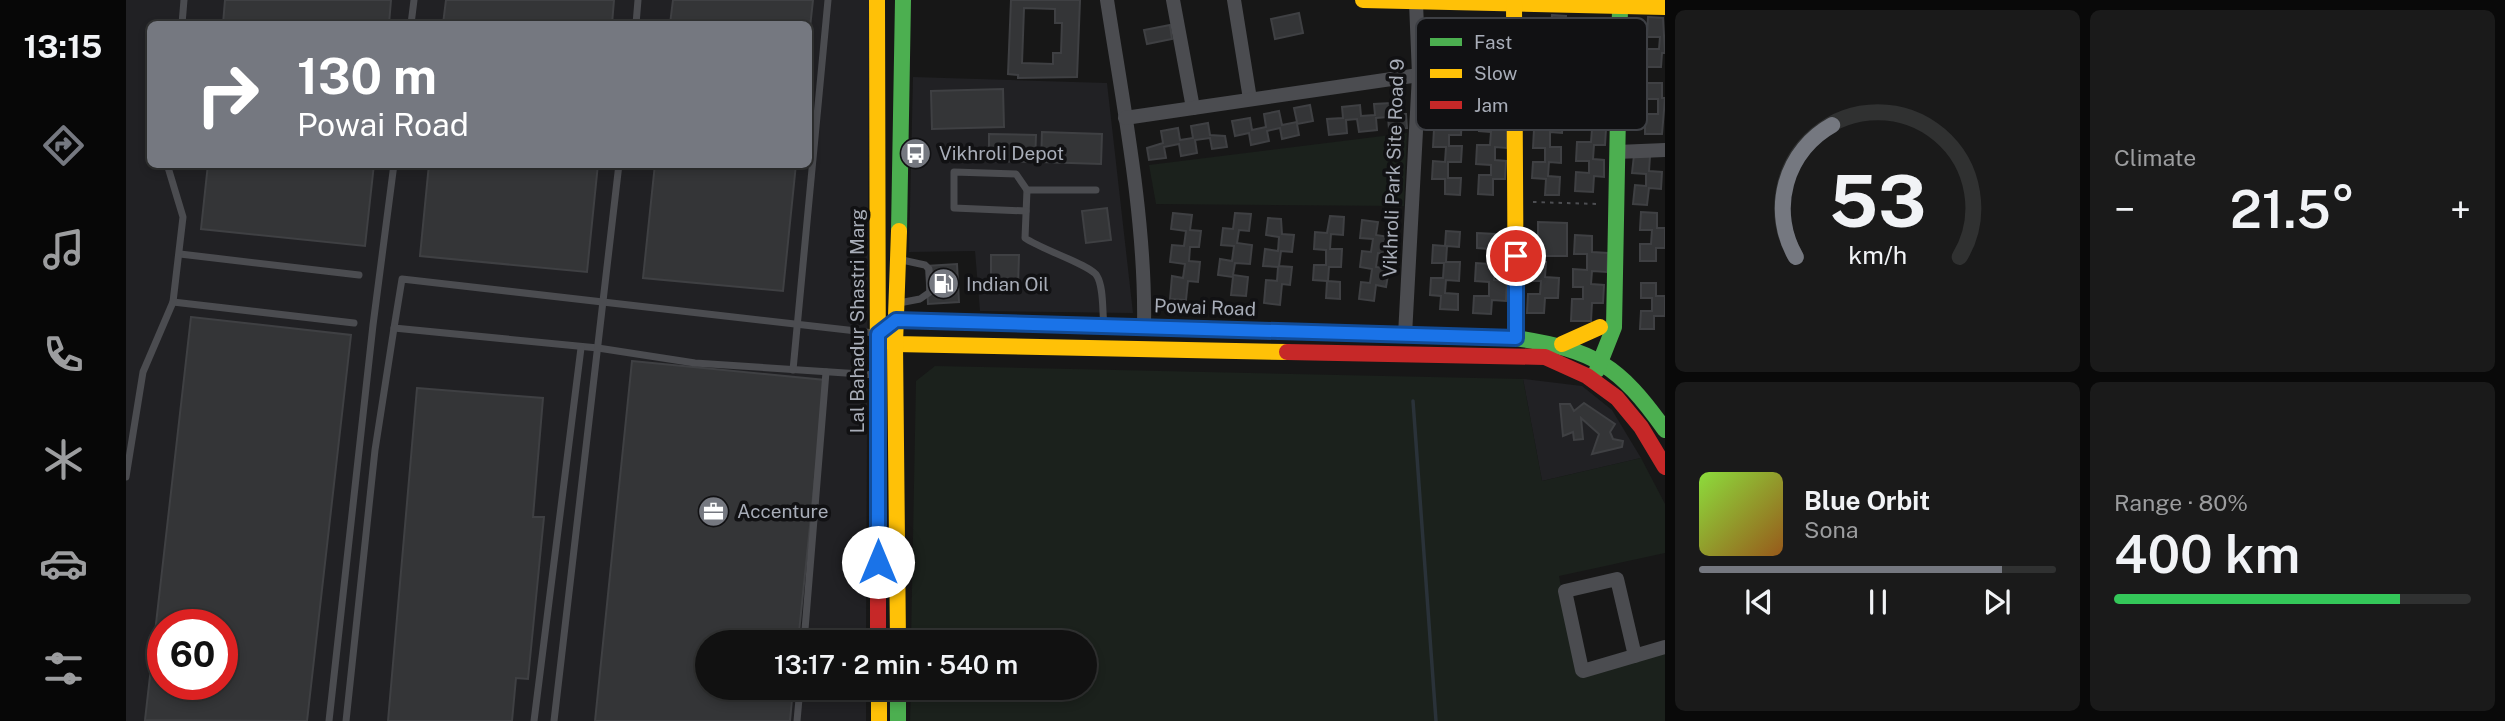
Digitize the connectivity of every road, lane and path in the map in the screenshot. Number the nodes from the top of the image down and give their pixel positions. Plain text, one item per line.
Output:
1 (184, 0) edge
2 (414, 0) edge
3 (638, 0) edge
4 (828, 0) edge
5 (877, 0) edge
6 (903, 0) edge
7 (1107, 0) edge
8 (1173, 0) edge
9 (1234, 0) edge
10 (1363, 0) edge
11 (1416, 3) junction
12 (1514, 3) junction
13 (1665, 7) edge
14 (1620, 8) junction
15 (1417, 18) edge
16 (1514, 18) edge
17 (1620, 18) edge
18 (182, 21) edge
19 (411, 21) edge
20 (636, 21) edge
21 (1416, 75) edge
22 (1250, 99) junction
23 (1193, 108) junction
24 (1125, 118) junction
25 (1416, 130) edge
26 (1515, 130) edge
27 (1617, 130) edge
28 (878, 146) junction
29 (902, 146) junction
30 (1665, 150) edge
31 (1617, 152) junction
32 (812, 162) edge
33 (168, 168) edge
34 (393, 168) edge
35 (619, 168) edge
36 (811, 168) edge
37 (1027, 190) junction
38 (1096, 190) dead end
39 (1516, 202) junction
40 (1616, 204) junction
41 (1026, 211) junction
42 (180, 254) junction
43 (898, 259) junction
44 (359, 275) dead end
45 (173, 302) junction
46 (603, 304) junction
47 (896, 311) junction
48 (1606, 322) junction
49 (354, 323) dead end
50 (796, 325) junction
51 (1104, 325) junction
52 (1144, 326) junction
53 (394, 328) junction
54 (878, 334) junction
55 (1405, 335) junction
56 (1516, 338) junction
57 (895, 344) junction
58 (1562, 344) junction
59 (581, 348) junction
60 (598, 348) junction
61 (1595, 356) junction
62 (793, 370) junction
63 (826, 372) junction
64 (1586, 373) junction
65 (878, 376) junction
66 (1665, 430) edge
67 (1665, 467) edge
68 (126, 477) edge
69 (805, 630) edge
70 (878, 630) edge
71 (898, 630) edge
72 (1665, 647) edge
73 (1635, 656) junction
74 (799, 700) edge
75 (878, 700) edge
76 (898, 700) edge
77 (329, 721) edge
78 (345, 721) edge
79 (534, 721) edge
80 (554, 721) edge
81 (797, 721) edge
82 (879, 721) edge
83 (898, 721) edge

1 - 18 lane
2 - 19 lane
3 - 20 lane
4 - 32 lane
5 - 28 main road, Lal Bahadur Shastri Marg
6 - 29 main road, Lal Bahadur Shastri Marg
7 - 24 street
8 - 23 street
9 - 22 street
10 - 11 main road
11 - 12 main road
11 - 15 street, Vikhroli Park Site Road 9
12 - 14 main road
12 - 16 main road
13 - 14 main road
14 - 17 main road
21 - 22 street
22 - 23 street
23 - 24 street
24 - 52 street
25 - 55 street, Vikhroli Park Site Road 9
26 - 39 main road
27 - 31 main road
28 - 29 main road
28 - 54 main road, Lal Bahadur Shastri Marg
29 - 43 main road, Lal Bahadur Shastri Marg
30 - 31 street
31 - 40 main road
33 - 42 lane
34 - 77 lane
35 - 46 lane
36 - 50 lane
37 - 38 lane
37 - 41 lane
37 - 41 lane
39 - 40 path
39 - 56 main road
40 - 48 main road
41 - 51 lane
42 - 44 lane
42 - 45 lane
43 - 47 main road, Lal Bahadur Shastri Marg
43 - 47 lane
45 - 49 lane
45 - 68 lane
46 - 50 lane
46 - 53 lane
46 - 60 lane
47 - 51 main road, Powai Road
47 - 54 main road
47 - 57 main road, Lal Bahadur Shastri Marg
48 - 58 main road
48 - 61 main road
50 - 54 lane
50 - 62 lane
51 - 52 main road, Powai Road
52 - 55 main road, Powai Road
53 - 59 lane
53 - 78 lane
54 - 57 main road
54 - 65 main road, Lal Bahadur Shastri Marg
55 - 56 main road, Powai Road
56 - 58 main road, Powai Road
57 - 64 main road
57 - 71 main road, Lal Bahadur Shastri Marg
58 - 61 main road, Powai Road
59 - 60 lane
59 - 79 lane
60 - 62 lane
60 - 80 lane
61 - 64 main road
61 - 66 main road, Powai Road
62 - 63 lane
63 - 65 lane
63 - 69 lane
64 - 67 main road
65 - 70 main road, Lal Bahadur Shastri Marg
72 - 73 street
73 - 73 street
74 - 81 lane
75 - 82 main road
76 - 83 main road

